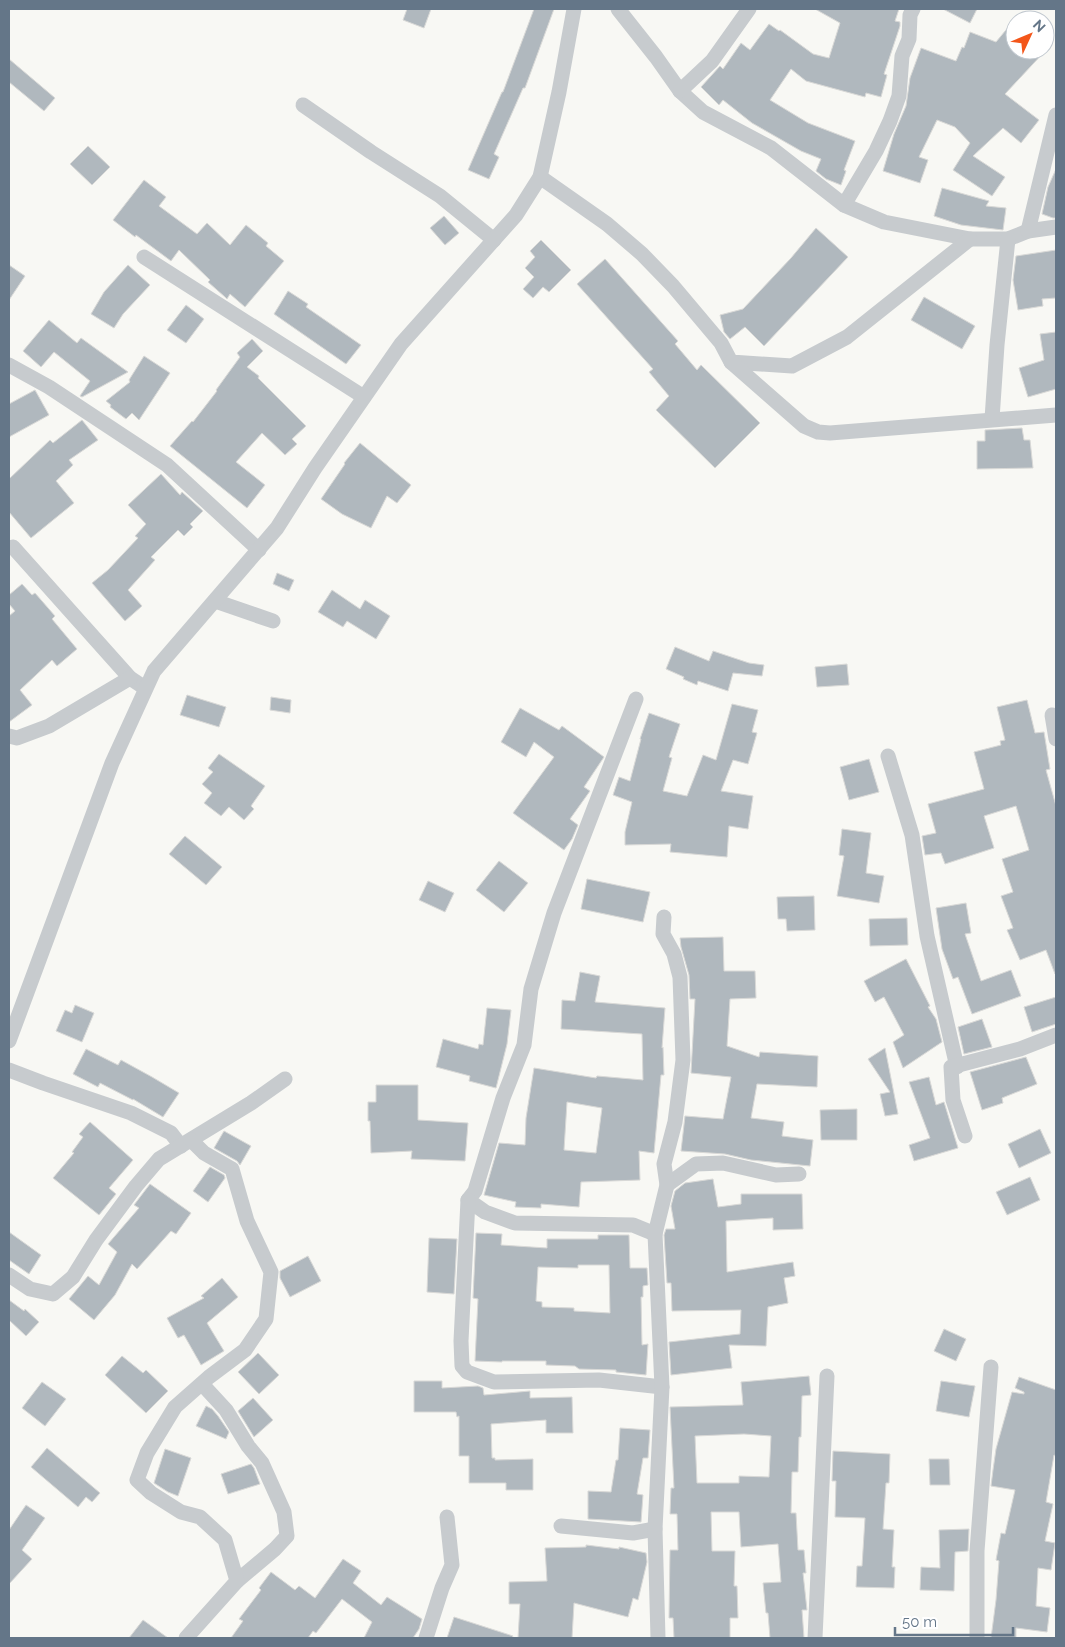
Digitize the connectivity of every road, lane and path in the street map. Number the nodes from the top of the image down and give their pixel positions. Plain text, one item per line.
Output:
1 (574, 9) edge
2 (618, 9) edge
3 (748, 9) edge
4 (912, 9) edge
5 (680, 91) junction
6 (302, 105) dead end
7 (1056, 115) edge
8 (540, 177) junction
9 (844, 206) junction
10 (1056, 226) edge
11 (1028, 231) junction
12 (970, 239) junction
13 (1008, 239) junction
14 (494, 240) junction
15 (144, 257) dead end
16 (731, 362) junction
17 (9, 365) edge
18 (364, 397) junction
19 (1056, 415) edge
20 (992, 419) junction
21 (13, 547) dead end
22 (258, 550) junction
23 (215, 601) junction
24 (273, 621) dead end
25 (130, 678) junction
26 (145, 688) junction
27 (636, 700) dead end
28 (1052, 715) dead end
29 (9, 736) edge
30 (1056, 738) edge
31 (888, 756) dead end
32 (664, 917) dead end
33 (1056, 1035) edge
34 (9, 1040) edge
35 (957, 1067) junction
36 (9, 1070) edge
37 (285, 1079) dead end
38 (965, 1136) dead end
39 (186, 1143) junction
40 (664, 1164) junction
41 (696, 1164) junction
42 (799, 1174) dead end
43 (667, 1185) junction
44 (468, 1200) junction
45 (655, 1234) junction
46 (9, 1275) edge
47 (991, 1367) dead end
48 (827, 1376) dead end
49 (202, 1384) junction
50 (662, 1387) junction
51 (446, 1517) dead end
52 (561, 1526) dead end
53 (655, 1529) junction
54 (237, 1581) junction
55 (186, 1638) edge
56 (426, 1638) edge
57 (658, 1638) edge
58 (815, 1638) edge
59 (977, 1638) edge

1 - 8 street
2 - 5 street
3 - 5 street
4 - 9 street
5 - 9 street
6 - 14 street
7 - 11 street
8 - 14 street
8 - 16 street
9 - 12 street
10 - 11 street
11 - 13 street
12 - 13 street
12 - 16 street
13 - 20 street
14 - 18 street
15 - 18 street
16 - 20 street
17 - 22 street
18 - 22 street
19 - 20 street
21 - 25 street
22 - 23 street
23 - 24 street
23 - 26 street
25 - 26 street
25 - 29 street
26 - 34 street
27 - 44 street
28 - 30 street
31 - 35 street
32 - 40 street
33 - 35 street
35 - 38 street
36 - 39 street
37 - 39 street
39 - 46 street
39 - 49 street
40 - 41 street
40 - 43 street
41 - 42 street
41 - 43 street
43 - 45 street
44 - 45 street
44 - 50 street
45 - 50 street
47 - 59 street
48 - 58 street
49 - 54 street
49 - 54 street
50 - 53 street
51 - 56 street
52 - 53 street
53 - 57 street
54 - 55 street

